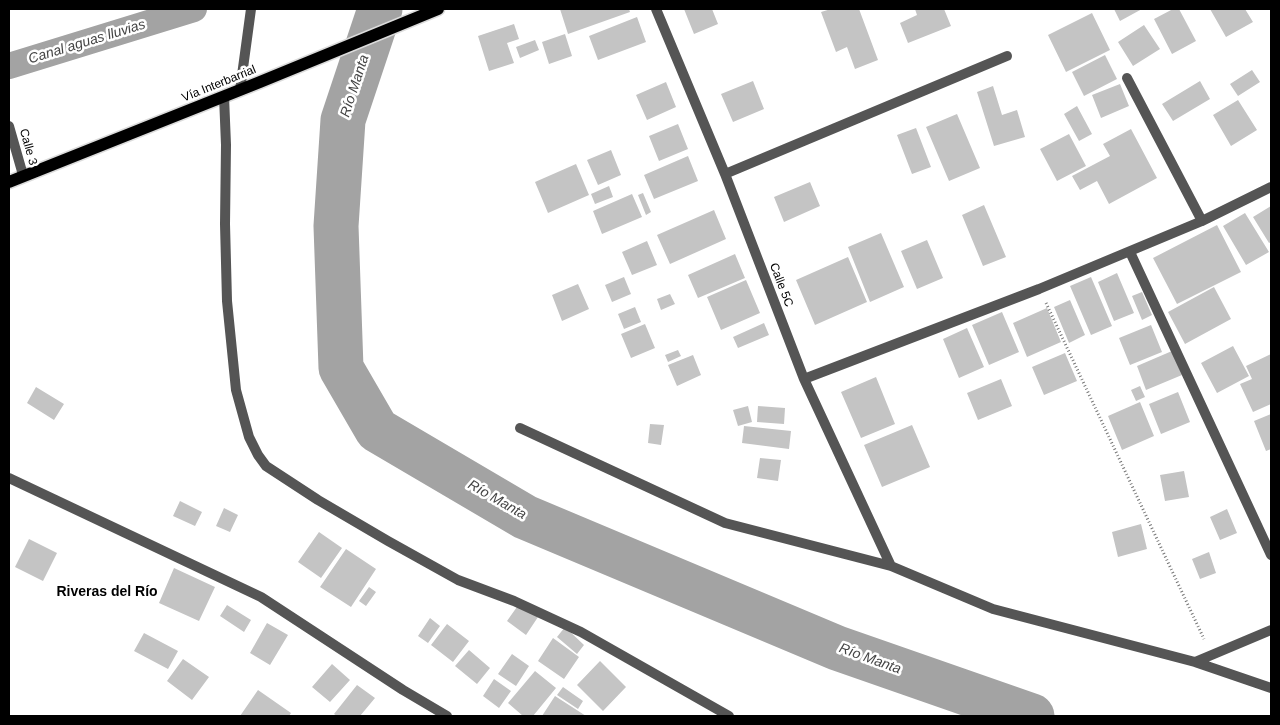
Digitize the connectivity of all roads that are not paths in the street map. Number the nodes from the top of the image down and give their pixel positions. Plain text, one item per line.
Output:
1 (251, 9) edge
2 (438, 9) edge
3 (656, 9) edge
4 (1007, 56) dead end
5 (1126, 78) dead end
6 (240, 90) junction
7 (224, 96) junction
8 (9, 126) edge
9 (725, 174) junction
10 (23, 175) junction
11 (9, 182) edge
12 (1271, 188) edge
13 (1202, 221) junction
14 (1130, 252) junction
15 (804, 379) junction
16 (520, 428) dead end
17 (9, 478) edge
18 (1271, 555) edge
19 (891, 566) junction
20 (1271, 630) edge
21 (1195, 662) junction
22 (1271, 688) edge
23 (447, 716) edge
24 (729, 716) edge

1 - 6 street
2 - 6 main road, Vía Interbarrial
3 - 9 street, Calle 5C
4 - 9 street
5 - 13 street
6 - 7 main road, Vía Interbarrial
7 - 10 main road, Vía Interbarrial
7 - 24 street
8 - 10 street, Calle 3
9 - 15 street, Calle 5C
10 - 11 main road, Vía Interbarrial
12 - 13 street
13 - 14 street
14 - 15 street
14 - 18 street
15 - 19 street, Calle 5C
16 - 19 street
17 - 23 street
19 - 21 street
20 - 21 street
21 - 22 street

